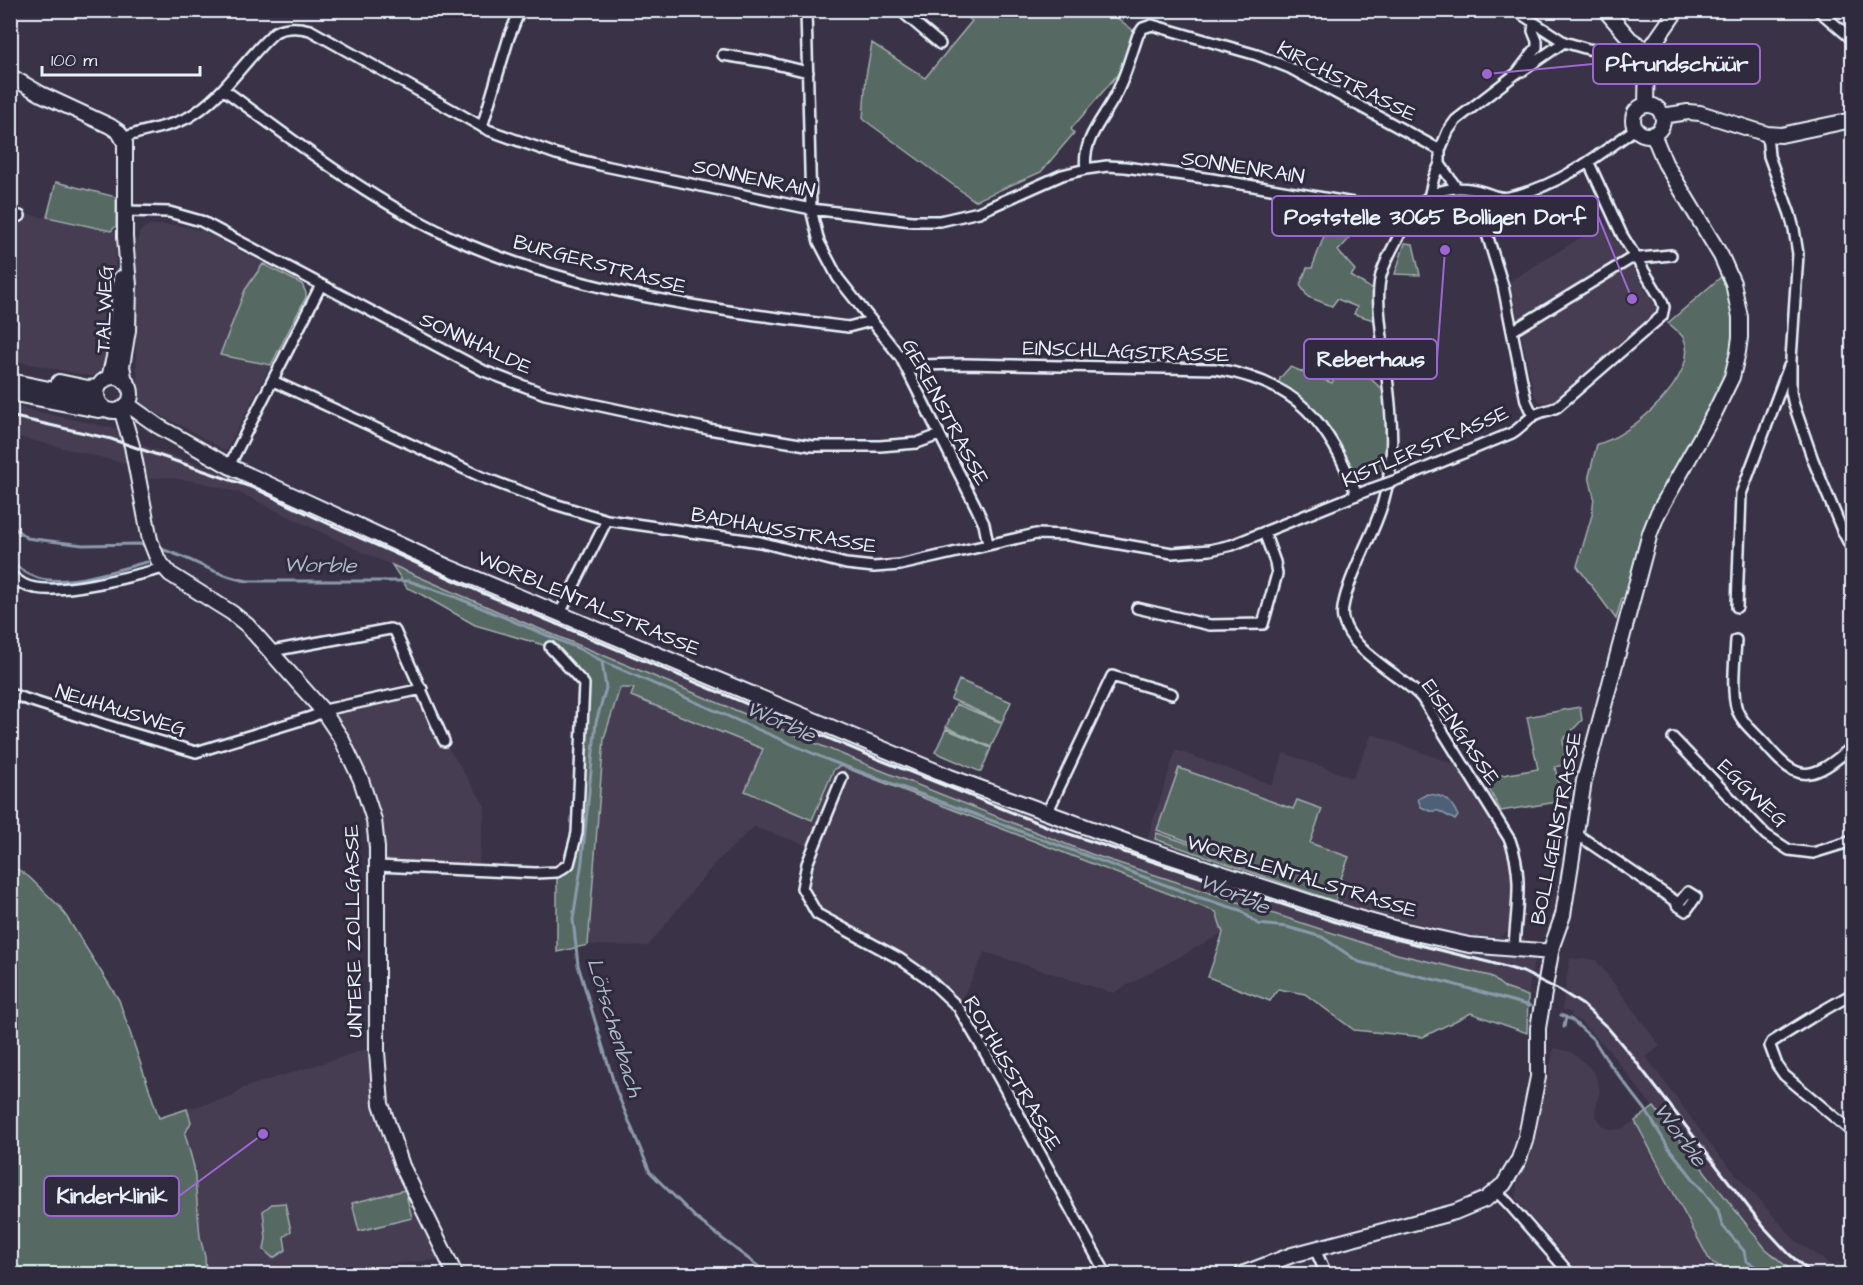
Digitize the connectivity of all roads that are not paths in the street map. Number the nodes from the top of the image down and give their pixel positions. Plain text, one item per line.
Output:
1 (520, 10) edge
2 (806, 10) edge
3 (900, 10) edge
4 (1515, 10) edge
5 (1605, 10) edge
6 (1677, 10) edge
7 (1818, 10) edge
8 (1534, 24) junction
9 (1852, 39) edge
10 (1564, 42) junction
11 (940, 44) dead end
12 (1649, 52) junction
13 (723, 55) dead end
14 (808, 72) junction
15 (1517, 74) junction
16 (10, 76) edge
17 (223, 89) junction
18 (1646, 105) junction
19 (1662, 116) junction
20 (1852, 120) edge
21 (482, 127) junction
22 (1635, 129) junction
23 (1653, 134) junction
24 (1767, 134) junction
25 (123, 138) junction
26 (1440, 150) junction
27 (1589, 163) junction
28 (1440, 164) junction
29 (1086, 169) junction
30 (1456, 188) junction
31 (1429, 197) junction
32 (1499, 199) junction
33 (811, 209) junction
34 (126, 211) junction
35 (1412, 213) junction
36 (125, 237) junction
37 (1671, 255) dead end
38 (1636, 259) junction
39 (321, 285) junction
40 (871, 321) junction
41 (1512, 331) junction
42 (1791, 359) junction
43 (906, 367) junction
44 (10, 373) edge
45 (10, 381) edge
46 (273, 381) junction
47 (125, 382) junction
48 (10, 393) edge
49 (102, 393) junction
50 (124, 407) junction
51 (1533, 416) junction
52 (939, 435) junction
53 (229, 466) junction
54 (1357, 495) junction
55 (607, 520) junction
56 (1264, 531) junction
57 (988, 544) junction
58 (1852, 549) edge
59 (161, 564) junction
60 (10, 575) edge
61 (1737, 607) dead end
62 (1137, 608) dead end
63 (559, 615) junction
64 (1736, 640) dead end
65 (550, 647) dead end
66 (272, 651) junction
67 (422, 689) junction
68 (10, 694) edge
69 (1172, 694) dead end
70 (323, 711) junction
71 (1673, 738) dead end
72 (444, 741) dead end
73 (1852, 747) edge
74 (842, 778) dead end
75 (1047, 813) junction
76 (1575, 833) junction
77 (1852, 841) edge
78 (377, 866) junction
79 (1678, 903) dead end
80 (1514, 948) junction
81 (1551, 952) junction
82 (1852, 994) edge
83 (1852, 1132) edge
84 (1496, 1191) junction
85 (1315, 1249) junction
86 (455, 1275) edge
87 (1106, 1275) edge
88 (1242, 1275) edge
89 (1326, 1275) edge
90 (1570, 1275) edge

1 - 21 street
2 - 14 street, GERENSTRASSE
3 - 11 street
4 - 8 street
5 - 12 main road
6 - 12 main road
7 - 9 street
8 - 10 street
8 - 15 street
10 - 12 street
10 - 15 street
12 - 18 main road
13 - 14 street
14 - 33 street, GERENSTRASSE
15 - 26 street
16 - 25 main road
17 - 21 street, SONNENRAIN
17 - 25 street, SONNENRAIN
17 - 40 street, BURGERSTRASSE
18 - 19 main road
18 - 22 main road
19 - 23 main road
19 - 24 main road
20 - 24 main road
21 - 33 street, SONNENRAIN
22 - 23 main road
22 - 27 street
23 - 76 main road, BOLLIGENSTRASSE
24 - 42 street
25 - 34 main road, TALWEG
26 - 28 street
26 - 29 street, KIRCHSTRASSE
27 - 32 street
27 - 38 street
28 - 30 street
28 - 31 street
29 - 33 street, SONNENRAIN
29 - 35 street, SONNENRAIN
30 - 31 street
30 - 32 street
31 - 35 street
32 - 41 street
33 - 40 street, GERENSTRASSE
34 - 36 main road, TALWEG
34 - 39 street, SONNHALDE
35 - 80 street, EISENGASSE
36 - 47 main road, TALWEG
36 - 49 main road, TALWEG
37 - 38 street
38 - 41 street
38 - 51 street, KISTLERSTRASSE
39 - 46 street
39 - 52 street, SONNHALDE
40 - 43 street, GERENSTRASSE
41 - 51 street
42 - 58 street
42 - 61 street
43 - 52 street, GERENSTRASSE
43 - 54 street, EINSCHLAGSTRASSE
44 - 49 main road
45 - 49 main road
46 - 53 street
46 - 55 street, BADHAUSSTRASSE
47 - 49 main road
47 - 50 main road, TALWEG
48 - 49 main road
49 - 50 main road
50 - 53 main road, WORBLENTALSTRASSE
50 - 59 main road
51 - 54 street, KISTLERSTRASSE, bridge
52 - 57 street, GERENSTRASSE
53 - 63 main road, WORBLENTALSTRASSE
54 - 56 street, KISTLERSTRASSE
55 - 57 street, BADHAUSSTRASSE
55 - 63 street
56 - 57 street, KISTLERSTRASSE
56 - 62 street
59 - 60 street
59 - 66 main road, UNTERE ZOLLGASSE
63 - 75 main road, WORBLENTALSTRASSE
64 - 73 street, EGGWEG
65 - 78 street
66 - 67 street
66 - 70 main road, UNTERE ZOLLGASSE
67 - 70 street, NEUHAUSWEG
67 - 72 street
68 - 70 street, NEUHAUSWEG
69 - 75 street
70 - 78 main road, UNTERE ZOLLGASSE
71 - 77 street, EGGWEG
74 - 87 street, ROTHUSSTRASSE
75 - 80 main road, WORBLENTALSTRASSE
76 - 79 street
76 - 81 main road, BOLLIGENSTRASSE
78 - 86 main road, UNTERE ZOLLGASSE
80 - 81 main road, WORBLENTALSTRASSE
81 - 84 main road, BOLLIGENSTRASSE
82 - 83 street
84 - 85 main road, BOLLIGENSTRASSE
84 - 90 street
85 - 88 main road, BOLLIGENSTRASSE
85 - 89 street

